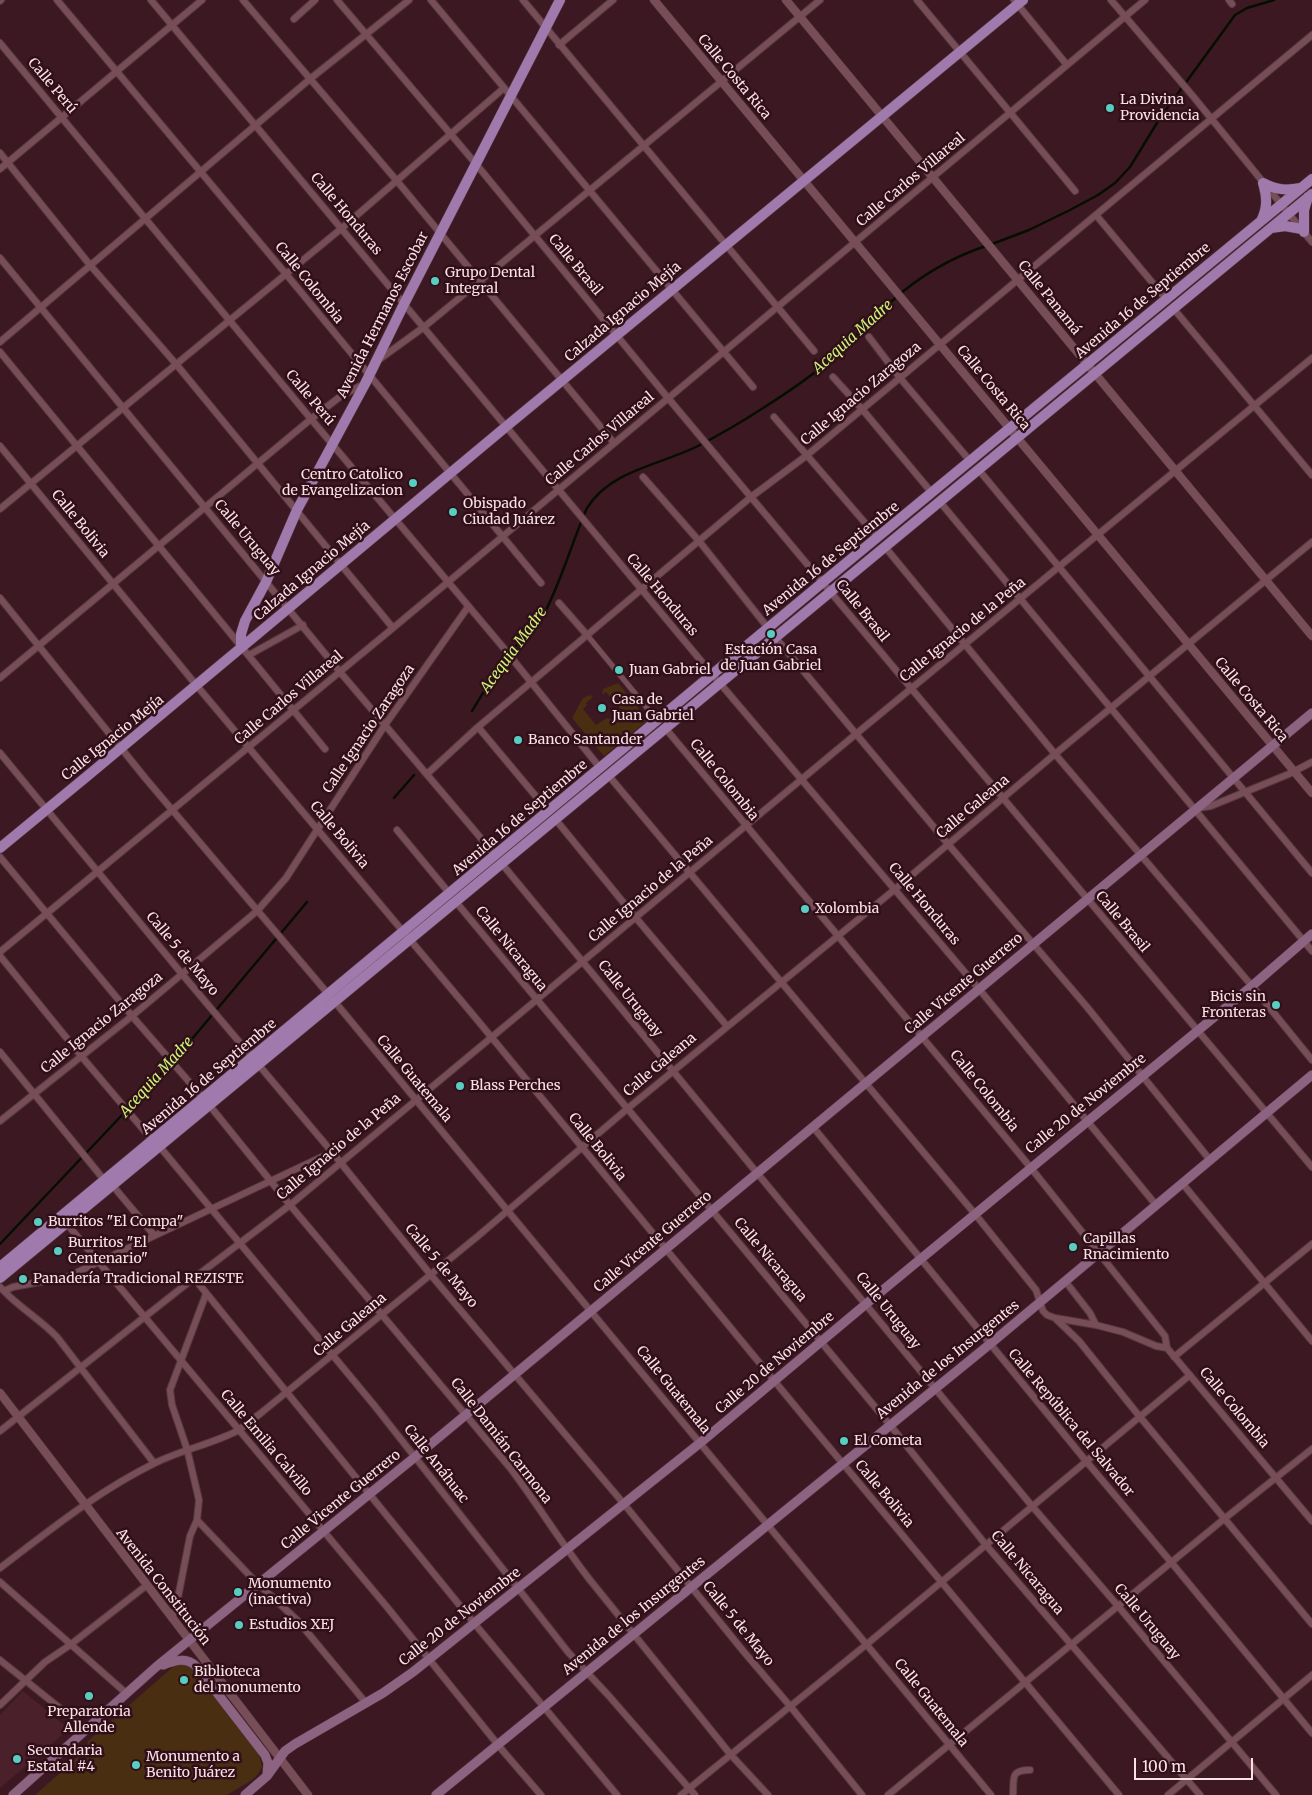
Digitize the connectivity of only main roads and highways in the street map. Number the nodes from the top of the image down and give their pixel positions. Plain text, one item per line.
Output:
1 (560, 0) edge
2 (1018, 2) edge
3 (1312, 179) edge
4 (1302, 188) junction
5 (1310, 195) edge
6 (1261, 222) junction
7 (1270, 228) junction
8 (1014, 433) junction
9 (975, 465) junction
10 (241, 647) junction
11 (1312, 713) edge
12 (662, 725) junction
13 (0, 848) edge
14 (1312, 934) edge
15 (1312, 1075) edge
16 (109, 1183) junction
17 (0, 1267) edge
18 (0, 1278) edge
19 (156, 1667) junction
20 (267, 1776) junction
21 (13, 1795) edge
22 (245, 1795) edge
23 (436, 1795) edge

1 - 10 main road, Avenida Hermanos Escobar
2 - 10 main road, Calzada Ignacio Mejía
3 - 4 main road, Avenida 16 de Septiembre
4 - 6 main road, Avenida 16 de Septiembre
4 - 6 main road
5 - 7 main road, Avenida 16 de Septiembre
5 - 7 main road
6 - 8 main road, Avenida 16 de Septiembre
7 - 8 main road, Avenida 16 de Septiembre
8 - 9 main road, Avenida 16 de Septiembre
9 - 12 main road, Avenida 16 de Septiembre
9 - 12 main road, Avenida 16 de Septiembre
10 - 13 main road, Calle Ignacio Mejía
11 - 19 main road, Calle Vicente Guerrero
12 - 16 main road, Avenida 16 de Septiembre
14 - 20 main road, Calle 20 de Noviembre
15 - 23 main road, Avenida de los Insurgentes
16 - 17 main road, Avenida 16 de Septiembre
16 - 18 main road, Avenida 16 de Septiembre
19 - 20 main road
19 - 21 main road, Calle Vicente Guerrero
20 - 22 main road, Calle 20 de Noviembre

